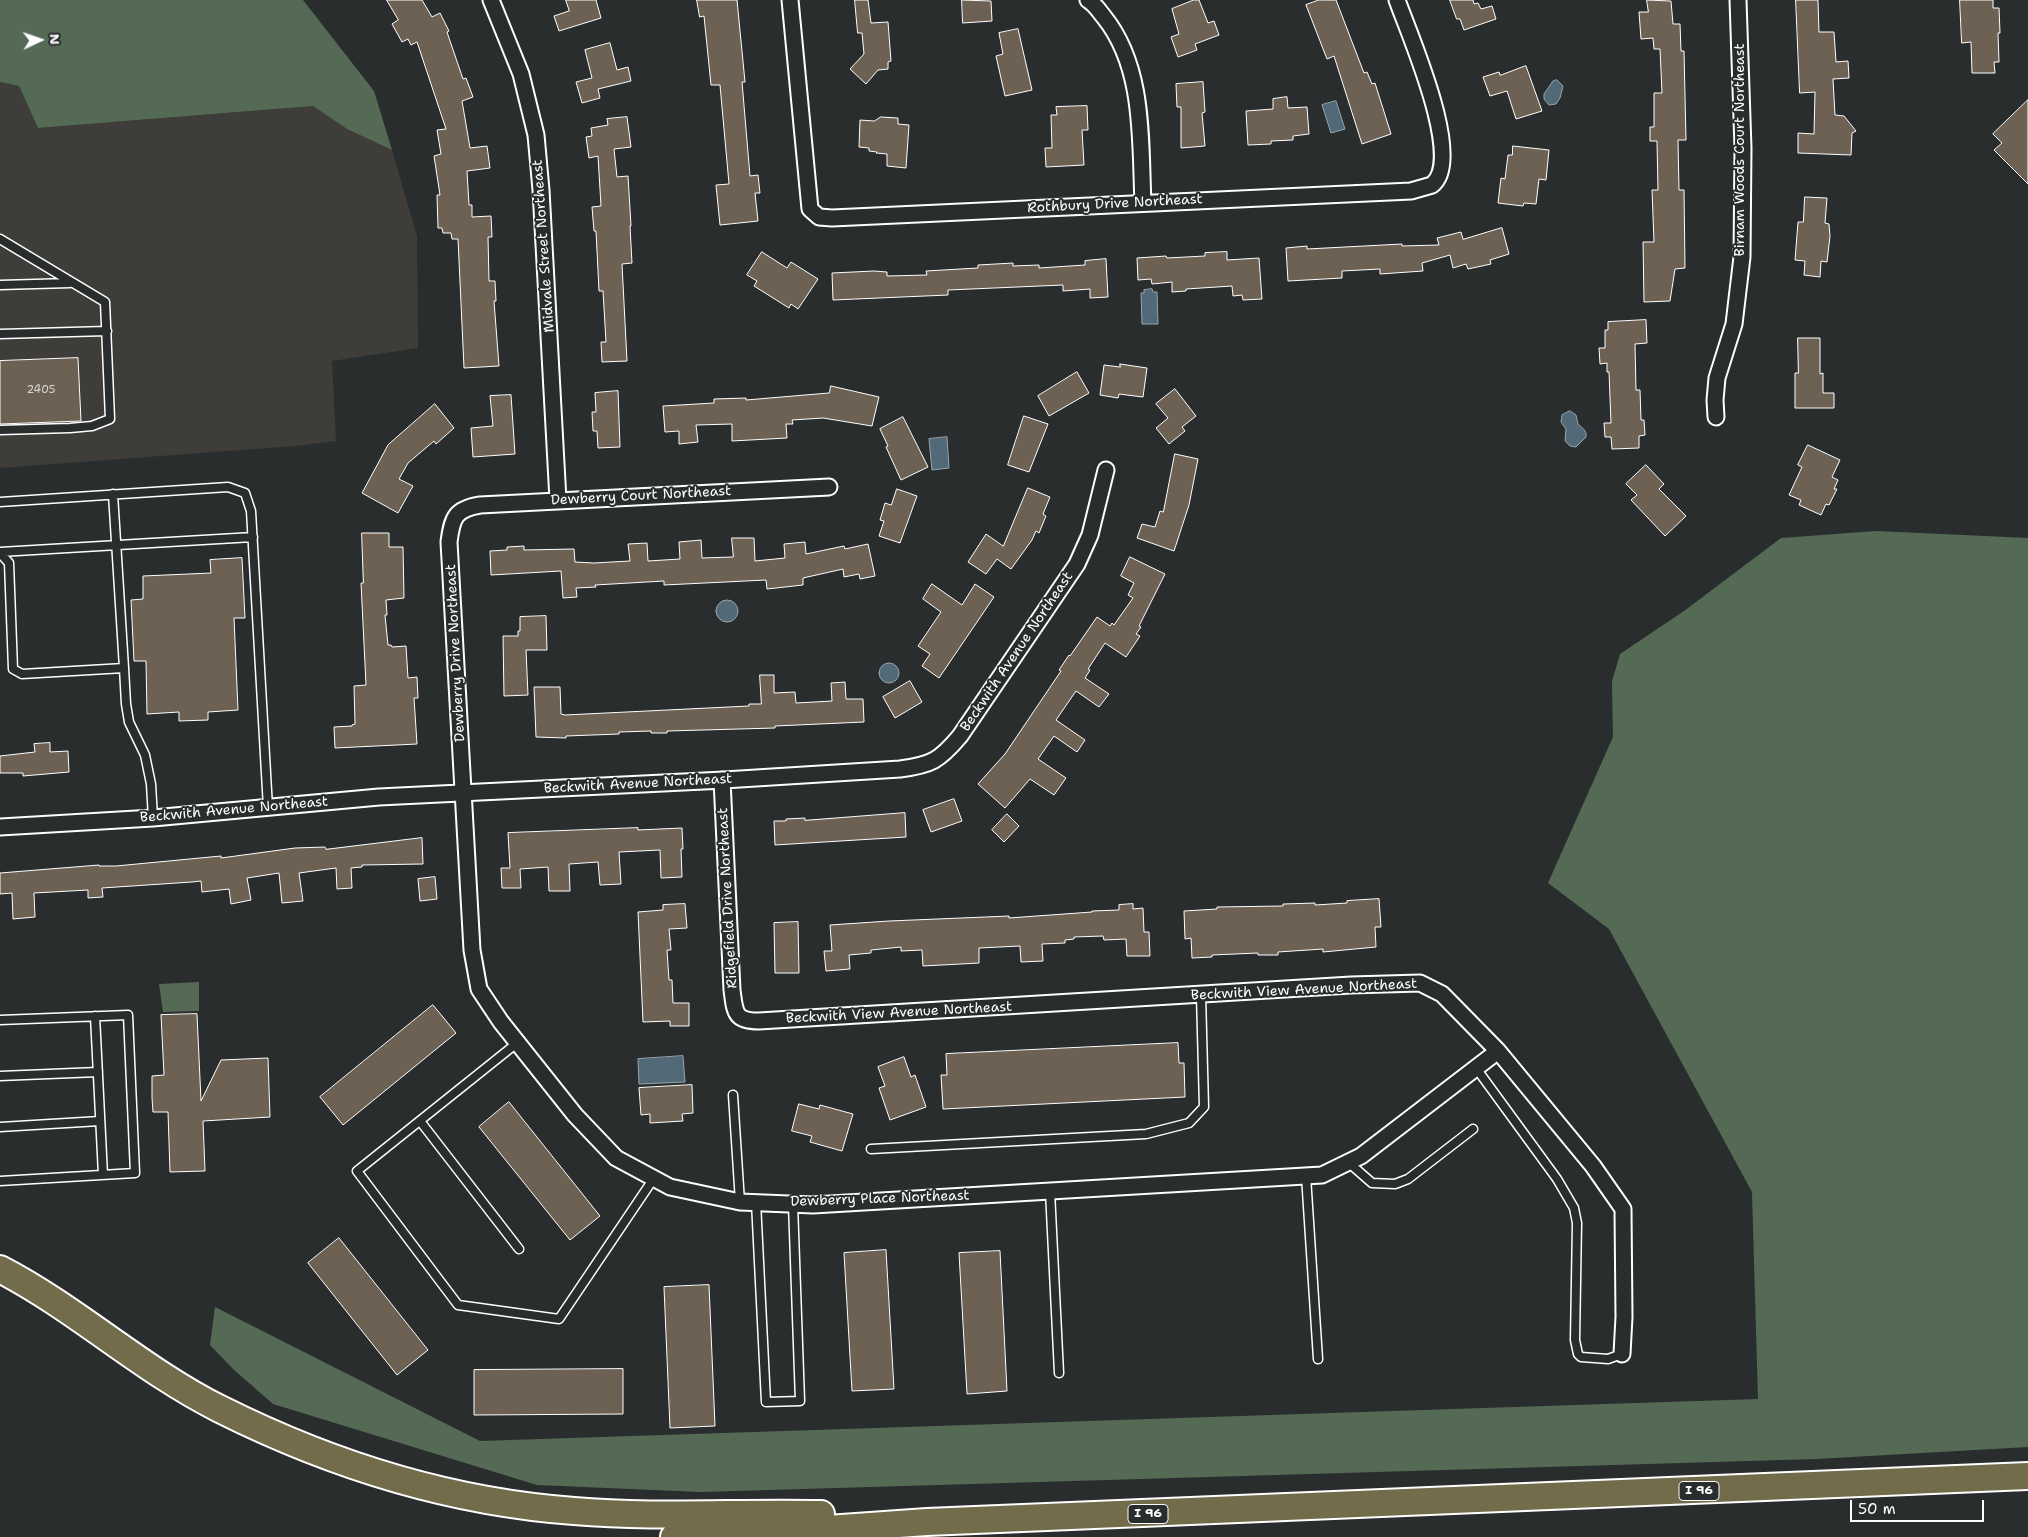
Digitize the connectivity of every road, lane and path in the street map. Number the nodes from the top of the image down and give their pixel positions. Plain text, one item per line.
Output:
1 (491, 0) edge
2 (790, 0) edge
3 (1088, 0) edge
4 (1397, 0) edge
5 (1738, 0) edge
6 (1143, 203) junction
7 (0, 238) edge
8 (71, 283) junction
9 (0, 285) edge
10 (107, 331) junction
11 (0, 334) edge
12 (1716, 417) dead end
13 (0, 430) edge
14 (1106, 470) dead end
15 (829, 487) dead end
16 (113, 494) junction
17 (558, 500) junction
18 (0, 502) edge
19 (456, 515) joint
20 (253, 537) junction
21 (116, 545) junction
22 (0, 553) edge
23 (124, 668) junction
24 (722, 780) junction
25 (464, 792) junction
26 (268, 808) junction
27 (153, 818) junction
28 (0, 827) edge
29 (1201, 995) junction
30 (95, 1016) junction
31 (737, 1017) joint
32 (0, 1020) edge
33 (518, 1043) junction
34 (1498, 1051) junction
35 (1476, 1068) junction
36 (98, 1072) junction
37 (0, 1076) edge
38 (733, 1095) dead end
39 (100, 1121) junction
40 (420, 1121) junction
41 (0, 1127) edge
42 (1473, 1129) dead end
43 (871, 1149) dead end
44 (1348, 1162) junction
45 (103, 1175) junction
46 (1306, 1176) junction
47 (654, 1178) junction
48 (0, 1181) edge
49 (1050, 1191) junction
50 (740, 1202) junction
51 (756, 1202) junction
52 (792, 1204) junction
53 (519, 1248) dead end
54 (0, 1269) edge
55 (1622, 1354) joint
56 (1318, 1359) dead end
57 (1059, 1373) dead end
58 (2028, 1476) edge
59 (926, 1522) junction
60 (674, 1537) edge

1 - 17 street, Midvale Street Northeast
2 - 6 street, Rothbury Drive Northeast
3 - 6 street
4 - 6 street, Rothbury Drive Northeast
5 - 12 street, Birnam Woods Court Northeast
7 - 8 lane
8 - 9 lane
8 - 10 lane
10 - 11 lane
10 - 13 lane
14 - 24 street, Beckwith Avenue Northeast
15 - 17 street, Dewberry Court Northeast
16 - 18 lane
16 - 20 lane
16 - 21 lane
17 - 19 street, Dewberry Court Northeast
19 - 25 street, Dewberry Drive Northeast
20 - 21 lane
20 - 26 lane
21 - 22 lane
21 - 23 lane
22 - 23 lane
23 - 27 lane
24 - 25 street, Beckwith Avenue Northeast
24 - 31 street, Ridgefield Drive Northeast
25 - 26 street, Beckwith Avenue Northeast
25 - 33 street, Dewberry Place Northeast
26 - 27 street, Beckwith Avenue Northeast
27 - 28 street, Beckwith Avenue Northeast
29 - 31 street, Beckwith View Avenue Northeast
29 - 34 street, Beckwith View Avenue Northeast
29 - 43 lane
30 - 32 lane
30 - 36 lane
30 - 45 lane
33 - 40 lane
33 - 47 street, Dewberry Place Northeast
34 - 35 street, Dewberry Place Northeast
34 - 55 street, Beckwith View Avenue Northeast
35 - 44 street, Dewberry Place Northeast
35 - 55 lane
36 - 37 lane
36 - 39 lane
38 - 50 lane
39 - 41 lane
39 - 45 lane
40 - 47 lane
40 - 53 lane
42 - 44 lane
44 - 46 street, Dewberry Place Northeast
45 - 48 lane
46 - 49 street, Dewberry Place Northeast
46 - 56 lane
47 - 50 street, Dewberry Place Northeast
49 - 52 street, Dewberry Place Northeast
49 - 57 lane
50 - 51 street, Dewberry Place Northeast
51 - 52 street, Dewberry Place Northeast
51 - 52 lane
54 - 59 highway
58 - 59 highway, I 96
59 - 60 highway, I 96

